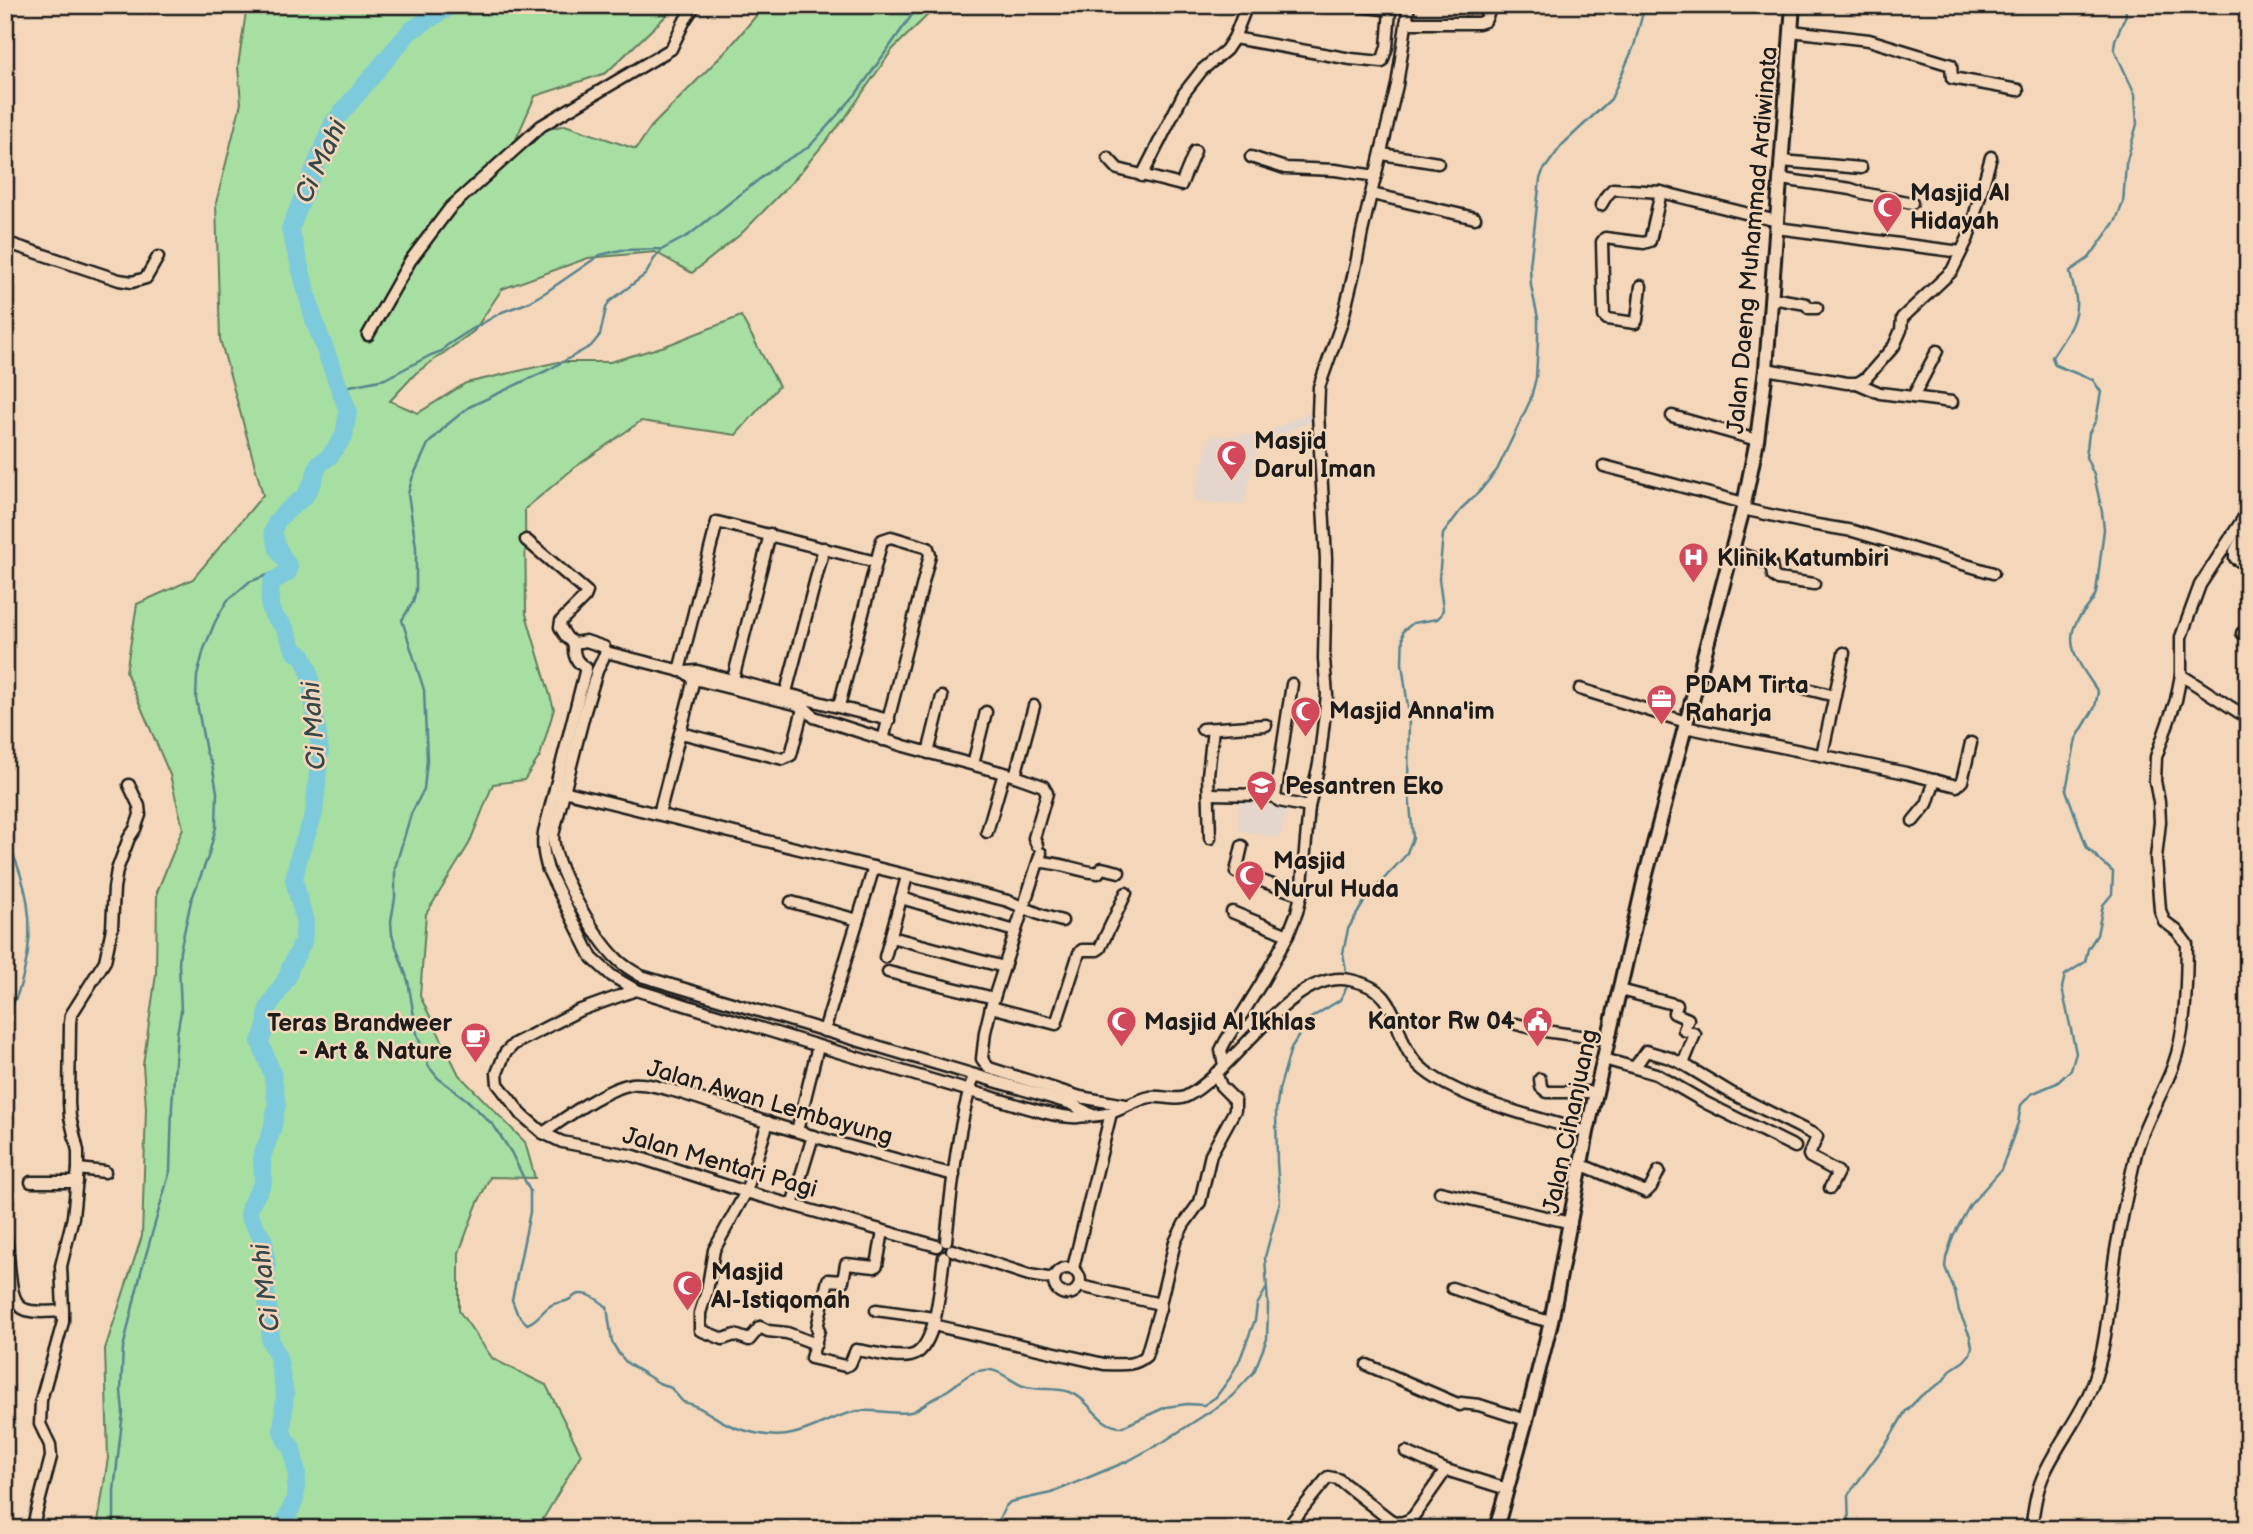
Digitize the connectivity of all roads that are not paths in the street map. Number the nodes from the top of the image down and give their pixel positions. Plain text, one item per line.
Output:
1 (695, 5) edge
2 (1247, 5) edge
3 (1352, 5) edge
4 (1409, 5) edge
5 (1492, 5) edge
6 (1793, 5) edge
7 (1406, 23) junction
8 (1791, 31) junction
9 (1234, 38) junction
10 (2018, 90) dead end
11 (1195, 151) dead end
12 (1382, 154) junction
13 (1251, 157) dead end
14 (1991, 157) dead end
15 (1108, 158) dead end
16 (1782, 162) junction
17 (1438, 163) dead end
18 (1861, 168) dead end
19 (1142, 176) junction
20 (1376, 176) junction
21 (1780, 179) junction
22 (1661, 192) junction
23 (1372, 194) junction
24 (1912, 203) dead end
25 (1601, 205) dead end
26 (1475, 218) dead end
27 (1777, 225) junction
28 (5, 242) edge
29 (1961, 252) junction
30 (158, 257) dead end
31 (1641, 286) dead end
32 (1772, 298) junction
33 (1817, 308) dead end
34 (368, 335) dead end
35 (1937, 351) dead end
36 (1766, 369) junction
37 (1857, 383) junction
38 (1913, 397) junction
39 (1952, 402) dead end
40 (1672, 415) dead end
41 (1757, 440) junction
42 (1604, 466) dead end
43 (1743, 506) junction
44 (2248, 511) edge
45 (2248, 527) edge
46 (770, 534) junction
47 (526, 540) dead end
48 (824, 548) junction
49 (1731, 551) junction
50 (876, 562) junction
51 (2248, 566) edge
52 (1993, 573) dead end
53 (1814, 584) dead end
54 (574, 643) junction
55 (606, 652) junction
56 (1844, 653) dead end
57 (592, 670) junction
58 (682, 671) junction
59 (2181, 675) junction
60 (694, 679) junction
61 (733, 679) junction
62 (1292, 684) dead end
63 (1795, 686) dead end
64 (1580, 689) dead end
65 (786, 692) junction
66 (1835, 696) junction
67 (942, 697) dead end
68 (804, 703) junction
69 (839, 706) junction
70 (1034, 706) dead end
71 (986, 712) dead end
72 (2243, 716) dead end
73 (889, 720) junction
74 (1686, 724) junction
75 (1266, 725) dead end
76 (1202, 729) dead end
77 (1213, 729) junction
78 (681, 733) junction
79 (883, 740) junction
80 (1970, 743) dead end
81 (928, 752) junction
82 (1822, 755) junction
83 (973, 764) junction
84 (1010, 774) junction
85 (1935, 780) junction
86 (129, 785) dead end
87 (560, 790) junction
88 (1209, 794) junction
89 (1275, 797) junction
90 (1309, 807) junction
91 (660, 814) junction
92 (1913, 821) dead end
93 (987, 832) dead end
94 (1210, 838) dead end
95 (1242, 846) dead end
96 (1039, 853) junction
97 (555, 855) junction
98 (544, 857) junction
99 (874, 867) junction
100 (1119, 872) dead end
101 (906, 880) dead end
102 (1126, 893) dead end
103 (1301, 895) junction
104 (901, 898) junction
105 (791, 902) dead end
106 (1023, 908) junction
107 (1232, 912) dead end
108 (858, 920) junction
109 (1062, 921) dead end
110 (1016, 931) junction
111 (1288, 934) junction
112 (891, 937) junction
113 (885, 957) dead end
114 (1004, 967) junction
115 (888, 972) dead end
116 (636, 990) junction
117 (1620, 990) junction
118 (993, 1002) junction
119 (1516, 1024) dead end
120 (824, 1030) junction
121 (1608, 1040) junction
122 (818, 1046) junction
123 (1604, 1059) junction
124 (1683, 1064) junction
125 (1224, 1065) junction
126 (1635, 1067) junction
127 (1216, 1073) junction
128 (974, 1075) junction
129 (1540, 1079) dead end
130 (969, 1091) junction
131 (1596, 1091) junction
132 (1126, 1105) junction
133 (1111, 1113) junction
134 (1093, 1115) junction
135 (768, 1122) junction
136 (797, 1131) junction
137 (1587, 1132) junction
138 (543, 1133) junction
139 (813, 1136) junction
140 (1795, 1147) dead end
141 (1580, 1164) junction
142 (78, 1169) junction
143 (1659, 1171) dead end
144 (105, 1172) dead end
145 (954, 1175) junction
146 (31, 1182) dead end
147 (77, 1182) junction
148 (1830, 1188) dead end
149 (746, 1192) junction
150 (1440, 1192) dead end
151 (792, 1205) junction
152 (1571, 1223) junction
153 (883, 1231) junction
154 (5, 1235) edge
155 (945, 1248) junction
156 (1073, 1268) junction
157 (1054, 1279) junction
158 (1080, 1286) junction
159 (1452, 1288) dead end
160 (1160, 1304) junction
161 (876, 1310) dead end
162 (63, 1311) junction
163 (934, 1321) junction
164 (1551, 1322) junction
165 (816, 1344) junction
166 (1367, 1365) dead end
167 (1526, 1420) junction
168 (1406, 1452) dead end
169 (1446, 1470) junction
170 (1507, 1489) junction
171 (1497, 1528) edge
172 (32, 1529) edge
173 (1286, 1529) edge
174 (2031, 1529) edge

1 - 34 street
2 - 9 street
3 - 9 street
4 - 7 street
5 - 7 street
6 - 8 main road, Jalan Daeng Muhammad Ardiwinata
7 - 12 street
8 - 10 street
8 - 16 main road, Jalan Daeng Muhammad Ardiwinata
9 - 19 street
11 - 19 street
12 - 17 street
12 - 20 street
13 - 20 street
14 - 29 street
15 - 19 street
16 - 18 street
16 - 21 main road, Jalan Daeng Muhammad Ardiwinata
20 - 23 street
21 - 24 street
21 - 27 main road, Jalan Daeng Muhammad Ardiwinata
22 - 25 street
22 - 27 street
22 - 31 street
23 - 26 street
23 - 90 street
27 - 29 street
27 - 32 main road, Jalan Daeng Muhammad Ardiwinata
28 - 30 street
29 - 37 street
32 - 33 street
32 - 36 main road, Jalan Daeng Muhammad Ardiwinata
35 - 38 street
36 - 37 street
36 - 41 main road, Jalan Daeng Muhammad Ardiwinata
37 - 38 street
38 - 39 street
40 - 41 street
41 - 43 main road, Jalan Daeng Muhammad Ardiwinata
42 - 43 street
43 - 49 main road, Jalan Daeng Muhammad Ardiwinata
43 - 52 street
44 - 59 street
45 - 51 street
46 - 48 street
46 - 58 street
46 - 61 street
47 - 54 street
48 - 50 street
48 - 65 street
49 - 53 street
49 - 74 main road, Jalan Daeng Muhammad Ardiwinata
50 - 69 street
50 - 73 street
54 - 55 street
54 - 57 street
55 - 57 street
55 - 58 street
56 - 66 street
57 - 87 street
58 - 60 street
58 - 61 street
59 - 72 street
59 - 174 street
60 - 68 street
60 - 78 street
61 - 65 street
62 - 89 street
63 - 66 street
64 - 74 street
65 - 68 street
66 - 82 street
67 - 81 street
68 - 69 street
68 - 78 street
68 - 79 street
69 - 73 street
70 - 84 street
71 - 83 street
73 - 79 street
74 - 82 street
74 - 117 main road, Jalan Cihanjuang
75 - 77 street
76 - 77 street
77 - 88 street
78 - 91 street
79 - 81 street
80 - 85 street
81 - 83 street
82 - 85 street
83 - 84 street
84 - 93 street
84 - 96 street
85 - 92 street
86 - 142 street
87 - 91 street
87 - 97 street
87 - 98 street
88 - 89 street
88 - 94 street
89 - 90 street
90 - 103 street
91 - 99 street
95 - 103 street
96 - 100 street
96 - 106 street
97 - 98 street
97 - 120 street
98 - 116 street
99 - 106 street
99 - 108 street
101 - 104 street
102 - 118 street
103 - 111 street
104 - 110 street
104 - 112 street
105 - 108 street
106 - 109 street
106 - 110 street
107 - 111 street
108 - 120 street
110 - 114 street
111 - 125 street
112 - 113 street
112 - 114 street
114 - 118 street
115 - 118 street
116 - 122 street
116 - 138 street, Jalan Mentari Pagi
117 - 121 main road, Jalan Cihanjuang
117 - 124 street
118 - 132 street
119 - 121 street
120 - 122 street
120 - 128 street
121 - 123 main road, Jalan Cihanjuang
122 - 130 street
122 - 136 street
123 - 126 street
123 - 131 main road, Jalan Cihanjuang
124 - 126 street
124 - 148 street
125 - 127 street
125 - 137 street
126 - 140 street
127 - 132 street
127 - 160 street
128 - 130 street
128 - 134 street
129 - 131 street
130 - 134 street
130 - 145 street
131 - 137 main road, Jalan Cihanjuang
132 - 133 street
133 - 134 street
133 - 156 street
135 - 136 street, Jalan Awan Lembayung
135 - 138 street, Jalan Awan Lembayung
135 - 149 street
136 - 139 street, Jalan Awan Lembayung
137 - 141 main road, Jalan Cihanjuang
138 - 149 street, Jalan Mentari Pagi
139 - 145 street, Jalan Awan Lembayung
139 - 151 street
141 - 143 street
141 - 152 main road, Jalan Cihanjuang
142 - 144 street
142 - 147 street
145 - 155 street
146 - 147 street
147 - 162 street
149 - 151 street, Jalan Mentari Pagi
149 - 165 street
150 - 152 street
151 - 153 street, Jalan Mentari Pagi
152 - 164 main road, Jalan Cihanjuang
153 - 155 street, Jalan Mentari Pagi
153 - 165 street
154 - 162 street
155 - 157 street, Jalan Mentari Pagi
155 - 163 street
156 - 157 street
156 - 158 street
157 - 158 street
158 - 160 street
159 - 164 street
160 - 163 street
161 - 163 street
162 - 172 street
163 - 165 street
164 - 167 main road, Jalan Cihanjuang
166 - 167 street
167 - 170 main road, Jalan Cihanjuang
168 - 169 street
169 - 170 street
169 - 173 street
170 - 171 main road, Jalan Cihanjuang

